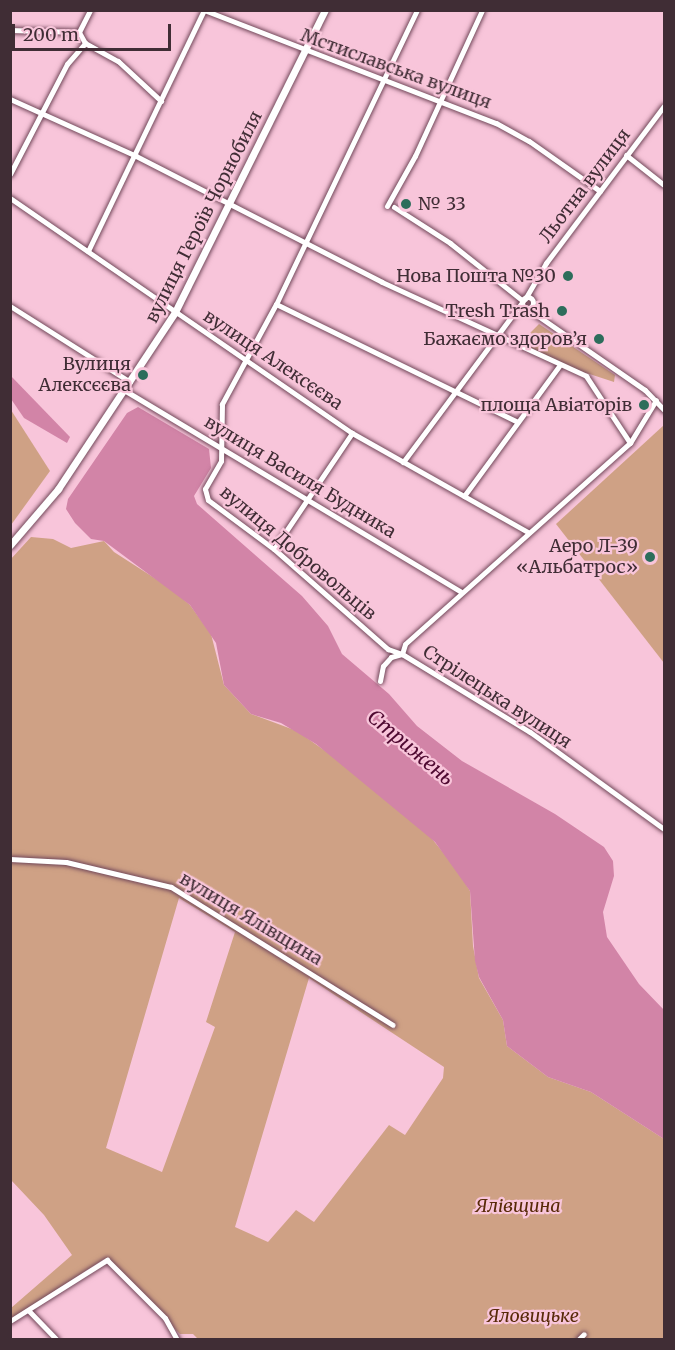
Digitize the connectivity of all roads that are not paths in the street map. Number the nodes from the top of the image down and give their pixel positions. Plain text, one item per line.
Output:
1 (90, 10) edge
2 (325, 10) edge
3 (417, 10) edge
4 (482, 10) edge
5 (204, 11) edge
6 (10, 30) edge
7 (79, 32) junction
8 (85, 43) junction
9 (305, 52) junction
10 (384, 77) junction
11 (10, 99) edge
12 (441, 100) junction
13 (161, 101) junction
14 (664, 106) edge
15 (43, 112) junction
16 (626, 155) junction
17 (136, 156) junction
18 (10, 174) edge
19 (664, 185) edge
20 (600, 191) junction
21 (10, 198) edge
22 (229, 204) junction
23 (304, 243) junction
24 (88, 251) junction
25 (534, 287) junction
26 (524, 300) junction
27 (534, 302) junction
28 (276, 304) junction
29 (10, 306) edge
30 (528, 309) junction
31 (516, 311) junction
32 (175, 312) junction
33 (538, 314) junction
34 (497, 336) junction
35 (246, 361) junction
36 (559, 366) junction
37 (130, 382) junction
38 (124, 390) junction
39 (456, 390) junction
40 (656, 400) junction
41 (664, 410) edge
42 (518, 422) junction
43 (352, 432) junction
44 (630, 443) junction
45 (218, 446) junction
46 (403, 462) junction
47 (464, 496) junction
48 (308, 500) junction
49 (528, 532) junction
50 (10, 545) edge
51 (274, 549) junction
52 (460, 591) junction
53 (402, 654) junction
54 (380, 681) dead end
55 (664, 829) edge
56 (10, 859) edge
57 (393, 1025) dead end
58 (29, 1311) junction
59 (10, 1321) edge
60 (584, 1334) dead end
61 (57, 1340) edge
62 (177, 1340) edge
63 (578, 1340) edge

1 - 7 street
2 - 9 main road, вулиця Героїв Чорнобиля
3 - 10 street, вулиця Добровольців
4 - 12 street
5 - 9 street, Мстиславська вулиця
5 - 13 street
6 - 7 street
7 - 8 street
8 - 13 street
8 - 15 street
9 - 10 street, Мстиславська вулиця
9 - 22 main road, вулиця Героїв Чорнобиля
10 - 12 street, Мстиславська вулиця
10 - 23 street, вулиця Добровольців
11 - 15 street
12 - 20 street, Мстиславська вулиця
12 - 26 street
13 - 17 street
14 - 16 street, Льотна вулиця
15 - 17 street
15 - 18 street
16 - 19 street
16 - 20 street, Льотна вулиця
17 - 22 street
17 - 24 street
20 - 25 street, Льотна вулиця
21 - 24 street, вулиця Алексєєва
22 - 23 street
22 - 32 main road, вулиця Героїв Чорнобиля
23 - 28 street, вулиця Добровольців
23 - 34 street
24 - 32 street, вулиця Алексєєва
25 - 26 street, Льотна вулиця
25 - 27 street, Льотна вулиця
26 - 27 street
26 - 30 street
26 - 31 street, Льотна вулиця
27 - 30 street
27 - 33 street, Льотна вулиця
28 - 35 street, вулиця Добровольців
28 - 39 street
29 - 37 street
30 - 31 street
30 - 33 street
31 - 34 street, Льотна вулиця
32 - 35 street, вулиця Алексєєва
32 - 37 main road, вулиця Героїв Чорнобиля
33 - 40 street
34 - 36 street
34 - 39 street, Льотна вулиця
35 - 43 street, вулиця Алексєєва
35 - 45 street, вулиця Добровольців
36 - 42 street
36 - 44 street
37 - 38 main road, вулиця Героїв Чорнобиля
38 - 45 street, вулиця Василя Будника
38 - 50 main road, вулиця Героїв Чорнобиля
39 - 42 street
39 - 46 street, Льотна вулиця
40 - 41 street
40 - 44 street, Стрілецька вулиця
42 - 47 street
43 - 46 street, вулиця Алексєєва
43 - 48 street
44 - 49 street, Стрілецька вулиця
45 - 48 street, вулиця Василя Будника
45 - 51 street, вулиця Добровольців
46 - 47 street, вулиця Алексєєва
47 - 49 street, вулиця Алексєєва
48 - 51 street
48 - 52 street, вулиця Василя Будника
49 - 52 street, Стрілецька вулиця
51 - 53 street, вулиця Добровольців
52 - 53 street, Стрілецька вулиця
53 - 54 street, Стрілецька вулиця
53 - 55 street, Стрілецька вулиця
56 - 57 street, вулиця Ялівщина
58 - 59 street
58 - 61 street
58 - 62 street
60 - 63 street

